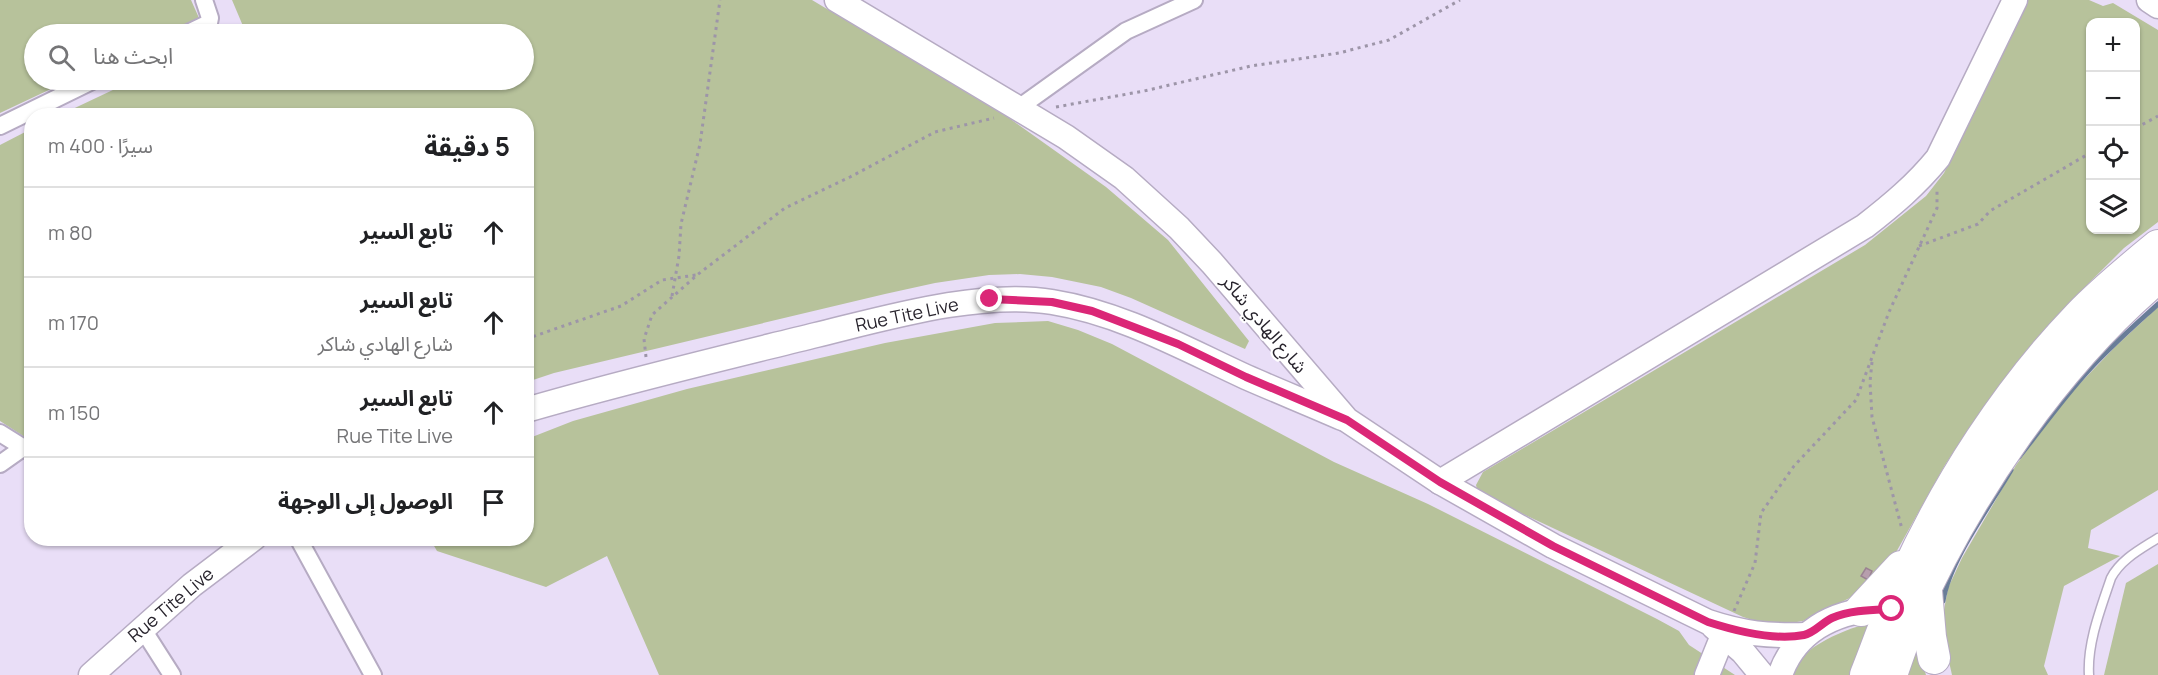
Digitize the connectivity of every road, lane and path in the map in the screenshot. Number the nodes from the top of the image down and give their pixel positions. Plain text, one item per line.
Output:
1 (204, 0) edge
2 (720, 0) edge
3 (837, 0) edge
4 (1194, 0) edge
5 (1460, 0) edge
6 (2015, 0) edge
7 (2149, 0) edge
8 (2158, 6) edge
9 (207, 24) edge
10 (74, 90) edge
11 (37, 108) edge
12 (1019, 110) junction
13 (24, 114) edge
14 (2158, 116) edge
15 (0, 126) edge
16 (2140, 126) edge
17 (2086, 156) edge
18 (1938, 158) junction
19 (1919, 246) junction
20 (2158, 246) edge
21 (697, 275) junction
22 (2158, 277) edge
23 (674, 278) junction
24 (671, 298) junction
25 (534, 336) edge
26 (1872, 358) junction
27 (650, 375) junction
28 (534, 408) edge
29 (1347, 420) junction
30 (0, 433) edge
31 (24, 448) edge
32 (24, 452) edge
33 (0, 464) edge
34 (1440, 482) junction
35 (2158, 538) edge
36 (243, 546) edge
37 (302, 546) edge
38 (1920, 547) junction
39 (1926, 587) junction
40 (1861, 610) junction
41 (1902, 613) junction
42 (142, 628) junction
43 (1719, 628) junction
44 (1806, 635) junction
45 (1935, 667) edge
46 (92, 675) edge
47 (172, 675) edge
48 (373, 675) edge
49 (1707, 675) edge
50 (1762, 675) edge
51 (1780, 675) edge
52 (1866, 675) edge
53 (1891, 675) edge
54 (2089, 675) edge

1 - 9 street
2 - 23 path
3 - 12 street, شارع الهادي شاكر
4 - 12 street
5 - 12 path
6 - 18 street
7 - 8 street
10 - 11 street
12 - 21 path
12 - 29 street, شارع الهادي شاكر
13 - 15 street
14 - 16 path
17 - 19 path
18 - 19 path
18 - 34 street
19 - 26 path
20 - 38 highway
21 - 23 path
21 - 24 path
22 - 39 highway
23 - 24 path
23 - 25 path
24 - 27 path
26 - 38 path
26 - 43 path
27 - 28 street, Rue Tite Live
27 - 29 street, Rue Tite Live
29 - 34 street, شارع الهادي شاكر
30 - 31 street
32 - 33 street
34 - 43 street, شارع الهادي شاكر
35 - 54 lane
36 - 42 street, Rue Tite Live
37 - 48 street
38 - 40 highway
38 - 41 highway
39 - 41 highway
39 - 45 highway
40 - 41 street
40 - 44 street
41 - 45 street
41 - 52 highway
41 - 53 highway
42 - 46 street, Rue Tite Live
42 - 47 street
43 - 44 street
43 - 49 street
43 - 50 street
44 - 51 street

